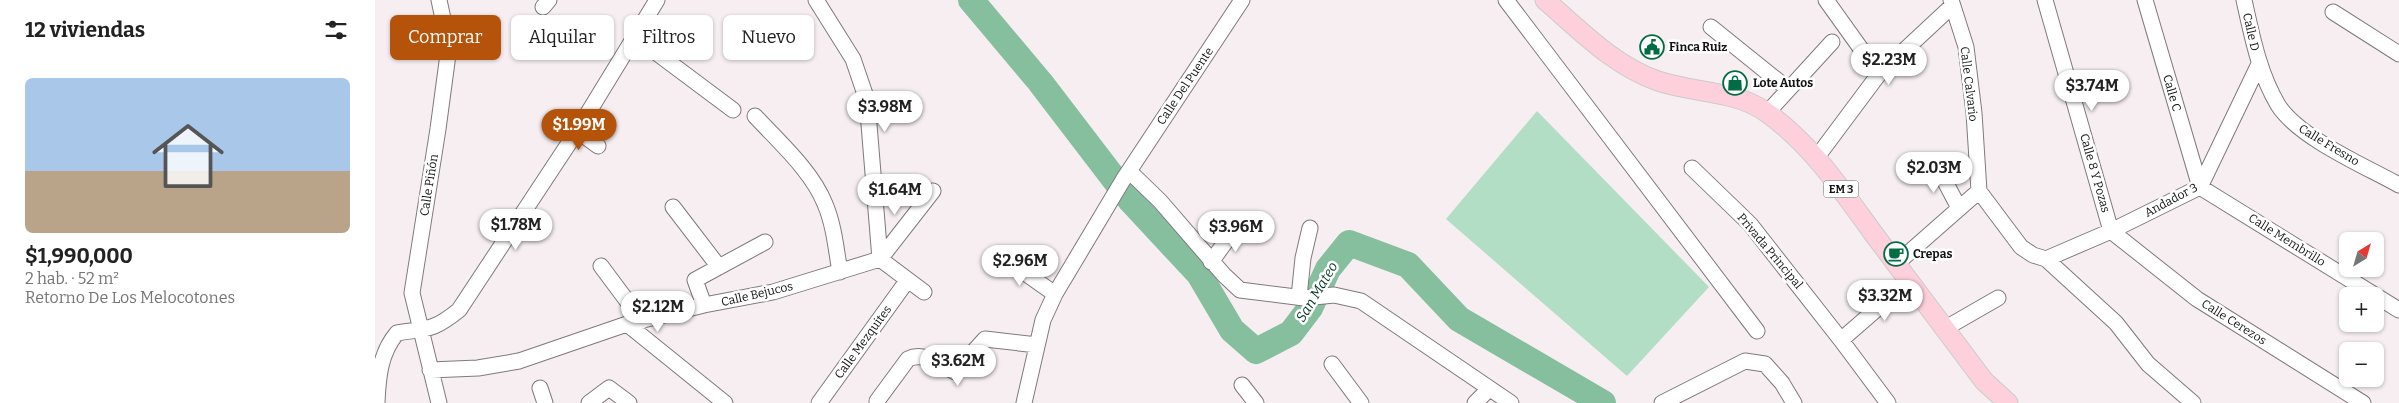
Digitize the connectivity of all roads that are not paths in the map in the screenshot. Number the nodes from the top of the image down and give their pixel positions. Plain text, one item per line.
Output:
1 (439, 0) edge
2 (657, 0) edge
3 (816, 0) edge
4 (829, 0) edge
5 (1242, 0) edge
6 (1506, 0) edge
7 (1545, 0) edge
8 (1825, 0) edge
9 (2045, 0) edge
10 (2145, 0) edge
11 (2244, 0) edge
12 (1951, 3) edge
13 (2333, 12) dead end
14 (647, 15) edge
15 (832, 24) junction
16 (1711, 27) dead end
17 (1832, 42) dead end
18 (624, 53) edge
19 (2399, 54) edge
20 (666, 60) edge
21 (2259, 64) junction
22 (1879, 74) junction
23 (1788, 89) junction
24 (1771, 108) junction
25 (733, 110) dead end
26 (755, 116) dead end
27 (561, 119) dead end
28 (577, 132) junction
29 (598, 146) dead end
30 (1817, 157) junction
31 (1692, 168) dead end
32 (1940, 172) dead end
33 (1126, 175) junction
34 (2399, 185) edge
35 (2200, 186) junction
36 (933, 191) dead end
37 (1979, 191) junction
38 (673, 207) dead end
39 (1959, 208) junction
40 (1237, 226) dead end
41 (1310, 228) dead end
42 (2111, 231) junction
43 (765, 242) dead end
44 (1001, 256) dead end
45 (880, 259) junction
46 (2046, 259) junction
47 (1211, 262) junction
48 (1896, 264) junction
49 (601, 266) dead end
50 (719, 267) junction
51 (840, 272) junction
52 (907, 281) junction
53 (1909, 281) junction
54 (924, 292) dead end
55 (1055, 294) junction
56 (1302, 298) junction
57 (1997, 298) dead end
58 (704, 305) junction
59 (2399, 310) edge
60 (635, 323) junction
61 (1944, 328) junction
62 (421, 331) junction
63 (1757, 331) dead end
64 (1841, 340) junction
65 (1037, 345) junction
66 (1332, 364) dead end
67 (430, 370) junction
68 (376, 377) edge
69 (1243, 385) dead end
70 (540, 388) dead end
71 (1489, 389) junction
72 (877, 400) dead end
73 (377, 403) edge
74 (439, 403) edge
75 (545, 403) edge
76 (589, 403) edge
77 (629, 403) edge
78 (725, 403) edge
79 (819, 403) edge
80 (1024, 403) edge
81 (1257, 403) edge
82 (1361, 403) edge
83 (1475, 403) edge
84 (1511, 403) edge
85 (1662, 403) edge
86 (1794, 403) edge
87 (1887, 403) edge
88 (2008, 403) edge
89 (2193, 403) edge
90 (2363, 403) edge

1 - 62 street, Calle Piñón
2 - 14 street
3 - 15 street
4 - 15 street
5 - 33 street, Calle Del Puente
6 - 63 street
7 - 24 main road, EM 3
8 - 22 street
9 - 42 street, Calle 8 Y Pozas
10 - 35 street, Calle C
11 - 21 street, Calle D
12 - 22 street
12 - 37 street, Calle Calvario
13 - 19 street
15 - 45 street
16 - 23 street
17 - 23 street
18 - 28 street
20 - 25 street
21 - 34 street, Calle Fresno
21 - 35 street, Andador 3
22 - 30 street
23 - 24 street
24 - 30 main road, EM 3
26 - 51 street
27 - 28 street
28 - 29 street
28 - 62 street
30 - 48 main road, EM 3
31 - 64 street, Privada Principal
32 - 39 street
33 - 47 street
33 - 55 street, Calle Del Puente
35 - 42 street, Andador 3
35 - 59 street, Calle Membrillo
36 - 45 street
37 - 39 street
37 - 46 street
38 - 50 street
39 - 48 street
40 - 47 street
41 - 56 street
42 - 46 street, Andador 3
42 - 90 street, Calle Cerezos
43 - 50 street
44 - 55 street
45 - 51 street, Calle Bejucos
45 - 52 street
46 - 89 street
47 - 56 street
48 - 53 main road, EM 3
49 - 60 street
50 - 58 street
51 - 58 street, Calle Bejucos
52 - 54 street
52 - 79 street, Calle Mezquites
53 - 61 main road, EM 3
53 - 64 street
55 - 65 street, Calle Del Puente
56 - 71 street
57 - 61 street
58 - 60 street, Calle Bejucos
60 - 67 street, Calle Bejucos
60 - 78 street
61 - 88 main road, EM 3
62 - 67 street, Calle Piñón
62 - 68 street
64 - 87 street, Privada Principal
65 - 72 street
65 - 80 street, Calle Del Puente
66 - 82 street
67 - 74 street, Calle Piñón
68 - 73 street
69 - 81 street
70 - 75 street
71 - 83 street
71 - 84 street
76 - 77 street
85 - 86 street

